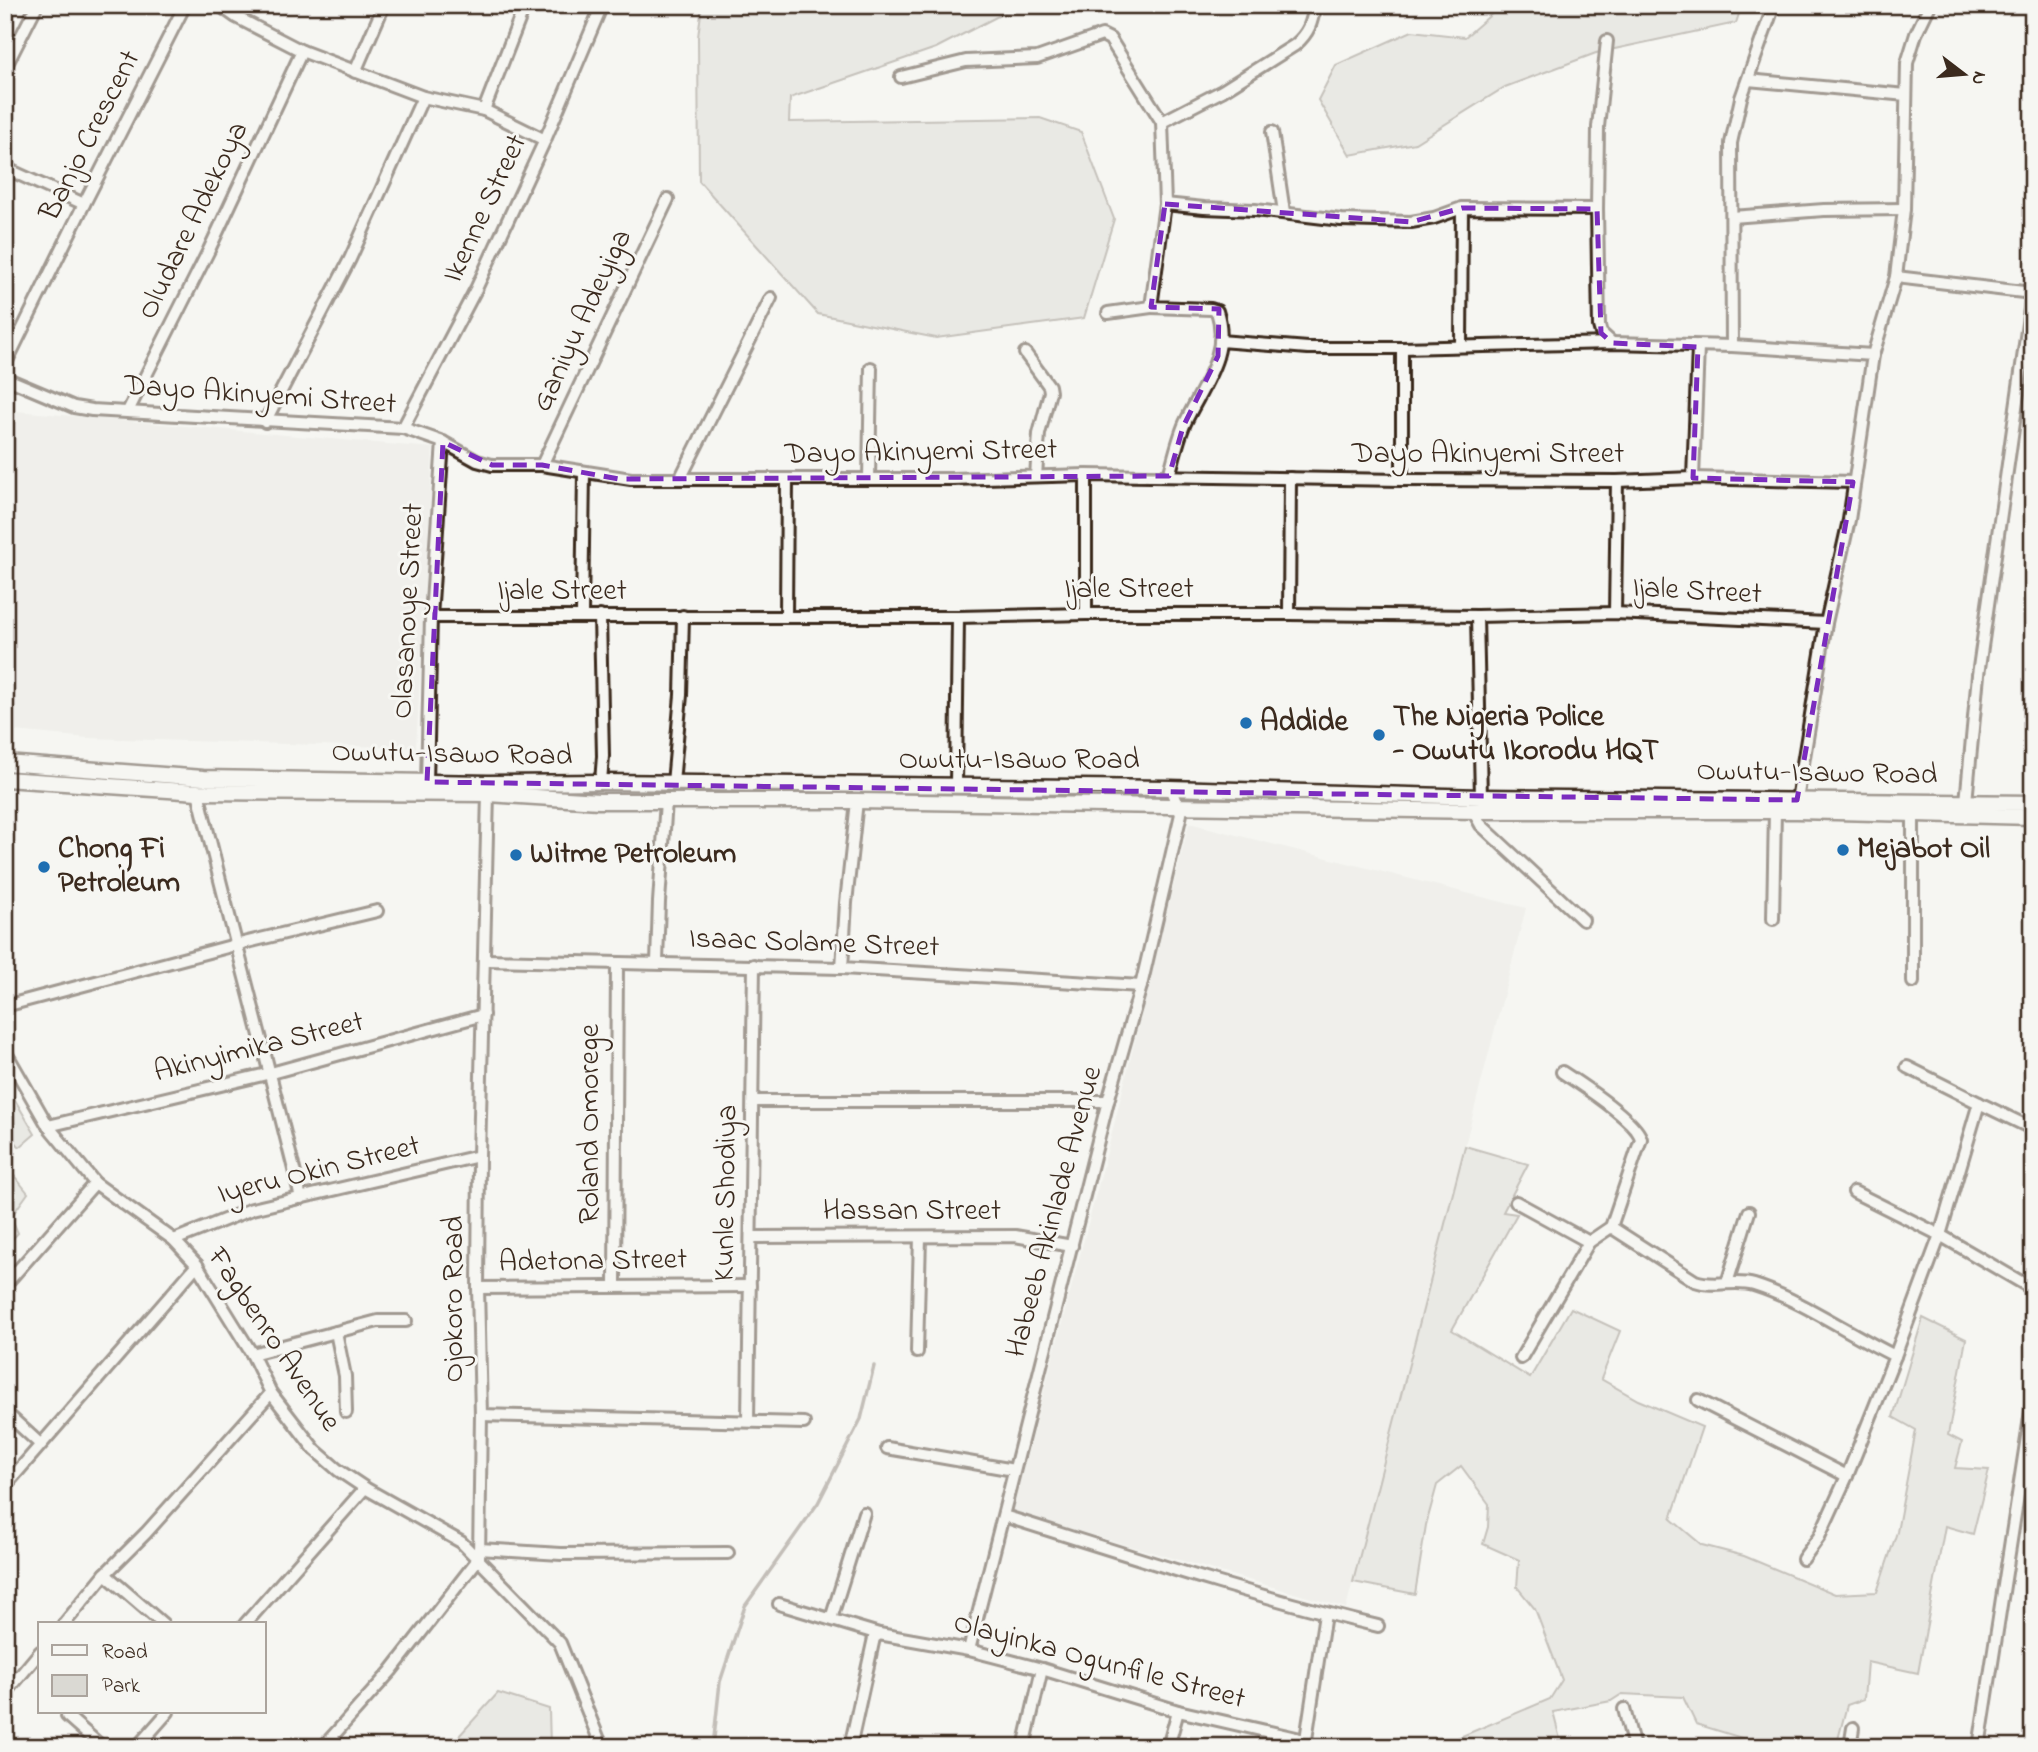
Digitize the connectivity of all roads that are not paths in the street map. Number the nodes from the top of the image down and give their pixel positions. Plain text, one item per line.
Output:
1 (37, 5) edge
2 (186, 5) edge
3 (219, 5) edge
4 (241, 5) edge
5 (384, 5) edge
6 (525, 5) edge
7 (602, 5) edge
8 (1315, 5) edge
9 (1774, 5) edge
10 (1930, 5) edge
11 (236, 17) junction
12 (1607, 41) dead end
13 (302, 51) junction
14 (5, 68) edge
15 (355, 72) junction
16 (901, 77) dead end
17 (1748, 80) junction
18 (1906, 95) junction
19 (423, 97) junction
20 (484, 110) junction
21 (1162, 122) junction
22 (1272, 132) dead end
23 (545, 140) junction
24 (5, 168) edge
25 (668, 199) dead end
26 (84, 204) junction
27 (1165, 204) junction
28 (1462, 208) junction
29 (1597, 209) junction
30 (1905, 209) junction
31 (1284, 212) junction
32 (1732, 217) junction
33 (1896, 277) junction
34 (2032, 290) edge
35 (771, 298) dead end
36 (1151, 307) junction
37 (1108, 313) dead end
38 (1220, 341) junction
39 (1612, 344) junction
40 (1461, 345) junction
41 (1732, 346) junction
42 (1698, 347) junction
43 (1402, 348) junction
44 (1025, 353) dead end
45 (1873, 355) junction
46 (5, 365) edge
47 (871, 368) dead end
48 (5, 378) edge
49 (128, 411) junction
50 (265, 422) junction
51 (403, 428) junction
52 (443, 442) junction
53 (542, 465) junction
54 (584, 472) junction
55 (1086, 475) junction
56 (1168, 475) junction
57 (1036, 476) junction
58 (1290, 478) junction
59 (1693, 478) junction
60 (680, 479) junction
61 (786, 479) junction
62 (869, 479) junction
63 (1402, 480) junction
64 (1617, 481) junction
65 (1853, 482) junction
66 (1615, 613) junction
67 (1086, 614) junction
68 (1289, 614) junction
69 (582, 616) junction
70 (600, 616) junction
71 (683, 616) junction
72 (1477, 616) junction
73 (431, 617) junction
74 (786, 617) junction
75 (958, 617) junction
76 (1826, 623) junction
77 (5, 763) edge
78 (5, 779) edge
79 (427, 782) junction
80 (600, 782) junction
81 (673, 783) junction
82 (956, 786) junction
83 (1170, 788) junction
84 (198, 792) junction
85 (488, 794) junction
86 (1797, 800) junction
87 (667, 801) junction
88 (857, 801) junction
89 (1966, 802) junction
90 (2033, 803) edge
91 (1480, 804) junction
92 (1178, 806) junction
93 (1775, 811) junction
94 (1913, 815) junction
95 (2033, 817) edge
96 (377, 911) dead end
97 (1773, 919) dead end
98 (1583, 920) dead end
99 (235, 945) junction
100 (485, 960) junction
101 (657, 962) junction
102 (617, 964) junction
103 (754, 965) junction
104 (842, 968) junction
105 (1913, 982) dead end
106 (1141, 986) junction
107 (5, 1006) edge
108 (482, 1015) junction
109 (5, 1051) edge
110 (1907, 1067) dead end
111 (1562, 1072) dead end
112 (271, 1073) junction
113 (753, 1101) junction
114 (1108, 1101) junction
115 (1979, 1103) junction
116 (48, 1126) junction
117 (2033, 1129) edge
118 (480, 1156) junction
119 (95, 1183) junction
120 (1854, 1192) dead end
121 (301, 1198) junction
122 (1516, 1202) dead end
123 (1749, 1212) dead end
124 (1611, 1227) junction
125 (1940, 1235) junction
126 (751, 1237) junction
127 (920, 1237) junction
128 (174, 1240) junction
129 (1589, 1242) junction
130 (1072, 1246) junction
131 (197, 1265) junction
132 (1727, 1283) junction
133 (5, 1285) edge
134 (615, 1285) junction
135 (750, 1286) junction
136 (478, 1288) junction
137 (2033, 1289) edge
138 (406, 1321) dead end
139 (336, 1332) junction
140 (917, 1352) dead end
141 (253, 1354) junction
142 (1895, 1356) junction
143 (1521, 1358) dead end
144 (271, 1393) junction
145 (2033, 1398) edge
146 (1698, 1401) dead end
147 (5, 1412) edge
148 (346, 1412) dead end
149 (481, 1415) junction
150 (748, 1421) junction
151 (804, 1423) dead end
152 (40, 1444) junction
153 (887, 1448) dead end
154 (2029, 1465) edge
155 (1014, 1470) junction
156 (1847, 1476) junction
157 (5, 1486) edge
158 (365, 1488) junction
159 (864, 1513) dead end
160 (1004, 1516) junction
161 (479, 1553) junction
162 (728, 1553) dead end
163 (1803, 1559) dead end
164 (105, 1574) junction
165 (779, 1604) dead end
166 (1325, 1614) junction
167 (831, 1619) junction
168 (66, 1622) edge
169 (161, 1622) edge
170 (247, 1622) edge
171 (1378, 1626) dead end
172 (879, 1634) junction
173 (970, 1650) junction
174 (38, 1654) edge
175 (1042, 1669) junction
176 (5, 1694) edge
177 (1624, 1709) dead end
178 (1178, 1711) junction
179 (166, 1714) edge
180 (67, 1716) dead end
181 (1853, 1728) dead end
182 (1305, 1743) edge
183 (102, 1747) edge
184 (137, 1747) edge
185 (323, 1747) edge
186 (602, 1747) edge
187 (850, 1747) edge
188 (1024, 1747) edge
189 (1168, 1747) edge
190 (1634, 1747) edge
191 (1850, 1747) edge
192 (1979, 1747) edge

1 - 14 street
2 - 26 street, Banjo Crescent
3 - 11 street
4 - 11 street
5 - 15 street
6 - 20 street
7 - 23 street, Ikenne Street
8 - 21 street
9 - 17 street
10 - 18 street
11 - 13 street
12 - 29 street
13 - 15 street
13 - 49 street, Oludare Adekoya
15 - 19 street
16 - 21 street
17 - 18 street
17 - 32 street
18 - 30 street
19 - 20 street
19 - 50 street
20 - 23 street
21 - 27 street
22 - 31 street
23 - 51 street, Ikenne Street
24 - 26 street
25 - 53 street, Ganiyu Adeyiga
26 - 46 street, Banjo Crescent
27 - 31 street
27 - 36 street
28 - 29 street
28 - 31 street
28 - 40 street
29 - 39 street
30 - 32 street
30 - 33 street
32 - 41 street
33 - 34 street
33 - 45 street
34 - 89 street
35 - 60 street
36 - 37 street
36 - 38 street
38 - 43 street
38 - 56 street
39 - 40 street
39 - 42 street
40 - 43 street
41 - 42 street
41 - 45 street
42 - 59 street
43 - 63 street
44 - 57 street
45 - 65 street
47 - 62 street
48 - 49 street, Dayo Akinyemi Street
49 - 50 street, Dayo Akinyemi Street
50 - 51 street, Dayo Akinyemi Street
51 - 52 street, Dayo Akinyemi Street
52 - 53 street, Dayo Akinyemi Street
52 - 73 street, Olasanoye Street
53 - 54 street, Dayo Akinyemi Street
54 - 60 street, Dayo Akinyemi Street
54 - 69 street
55 - 56 street, Dayo Akinyemi Street
55 - 57 street, Dayo Akinyemi Street
55 - 67 street
56 - 58 street, Dayo Akinyemi Street
57 - 62 street, Dayo Akinyemi Street
58 - 63 street, Dayo Akinyemi Street
58 - 68 street
59 - 64 street, Dayo Akinyemi Street
59 - 65 street, Dayo Akinyemi Street
60 - 61 street, Dayo Akinyemi Street
61 - 62 street, Dayo Akinyemi Street
61 - 74 street
63 - 64 street, Dayo Akinyemi Street
64 - 66 street
65 - 76 street
66 - 72 street, Ijale Street
66 - 76 street, Ijale Street
67 - 68 street, Ijale Street
67 - 75 street, Ijale Street
68 - 72 street, Ijale Street
69 - 70 street, Ijale Street
69 - 73 street, Ijale Street
70 - 71 street, Ijale Street
70 - 80 street
71 - 74 street, Ijale Street
71 - 81 street
72 - 91 street
73 - 79 street, Olasanoye Street
74 - 75 street, Ijale Street
75 - 82 street
76 - 86 street
77 - 79 street, Owutu-Isawo Road
78 - 84 street, Owutu-Isawo Road
79 - 80 street, Owutu-Isawo Road
80 - 81 street, Owutu-Isawo Road
81 - 82 street, Owutu-Isawo Road
82 - 83 street, Owutu-Isawo Road
83 - 91 street, Owutu-Isawo Road
83 - 92 street, Habeeb Akinlade Avenue
84 - 85 street, Owutu-Isawo Road
84 - 99 street
85 - 87 street, Owutu-Isawo Road
85 - 100 street, Ojokoro Road
86 - 89 street, Owutu-Isawo Road
86 - 91 street, Owutu-Isawo Road
87 - 88 street, Owutu-Isawo Road
87 - 101 street
88 - 92 street, Owutu-Isawo Road
88 - 104 street
89 - 90 street, Owutu-Isawo Road
91 - 92 street, Owutu-Isawo Road
91 - 93 street, Owutu-Isawo Road
91 - 98 street
92 - 106 street, Habeeb Akinlade Avenue
93 - 94 street, Owutu-Isawo Road
93 - 97 street
94 - 95 street, Owutu-Isawo Road
94 - 105 street
96 - 99 street
99 - 107 street
99 - 112 street
100 - 102 street, Isaac Solame Street
100 - 108 street, Ojokoro Road
101 - 102 street, Isaac Solame Street
101 - 103 street, Isaac Solame Street
102 - 134 street, Roland Omorege
103 - 104 street, Isaac Solame Street
103 - 113 street, Kunle Shodiya
104 - 106 street, Isaac Solame Street
106 - 114 street, Habeeb Akinlade Avenue
108 - 112 street, Akinyimika Street
108 - 118 street, Ojokoro Road
109 - 116 street, Fagbenro Avenue
110 - 115 street
111 - 124 street
112 - 116 street, Akinyimika Street
112 - 121 street
113 - 114 street
113 - 126 street, Kunle Shodiya
114 - 130 street, Habeeb Akinlade Avenue
115 - 117 street
115 - 125 street
116 - 119 street, Fagbenro Avenue
118 - 121 street, Iyeru Okin Street
118 - 136 street, Ojokoro Road
119 - 128 street, Fagbenro Avenue
119 - 133 street
120 - 125 street
121 - 128 street, Iyeru Okin Street
122 - 129 street
123 - 132 street
124 - 129 street
124 - 132 street
125 - 137 street
125 - 142 street
126 - 127 street, Hassan Street
126 - 135 street, Kunle Shodiya
127 - 130 street, Hassan Street
127 - 140 street
128 - 131 street, Fagbenro Avenue
129 - 143 street
130 - 155 street, Habeeb Akinlade Avenue
131 - 141 street, Fagbenro Avenue
131 - 152 street
132 - 142 street
134 - 135 street, Adetona Street
134 - 136 street, Adetona Street
135 - 150 street, Kunle Shodiya
136 - 149 street, Ojokoro Road
138 - 139 street
139 - 141 street
139 - 148 street
141 - 144 street, Fagbenro Avenue
142 - 156 street
144 - 158 street, Fagbenro Avenue
144 - 164 street
145 - 154 street
146 - 156 street
147 - 152 street
149 - 150 street
149 - 161 street, Ojokoro Road
150 - 151 street
152 - 157 street
153 - 155 street
154 - 192 street
155 - 160 street, Habeeb Akinlade Avenue
156 - 163 street
158 - 161 street, Fagbenro Avenue
158 - 170 street
159 - 167 street
160 - 166 street
160 - 173 street, Habeeb Akinlade Avenue
161 - 162 street
161 - 185 street
161 - 186 street, Fagbenro Avenue
164 - 168 street
164 - 169 street
165 - 167 street, Olayinka Ogunfile Street
166 - 171 street
166 - 182 street
167 - 172 street, Olayinka Ogunfile Street
172 - 173 street, Olayinka Ogunfile Street
172 - 187 street
173 - 175 street, Olayinka Ogunfile Street
174 - 176 street
175 - 178 street, Olayinka Ogunfile Street
175 - 188 street
177 - 190 street
178 - 182 street, Olayinka Ogunfile Street
178 - 189 street
179 - 184 street
180 - 183 street
181 - 191 street

